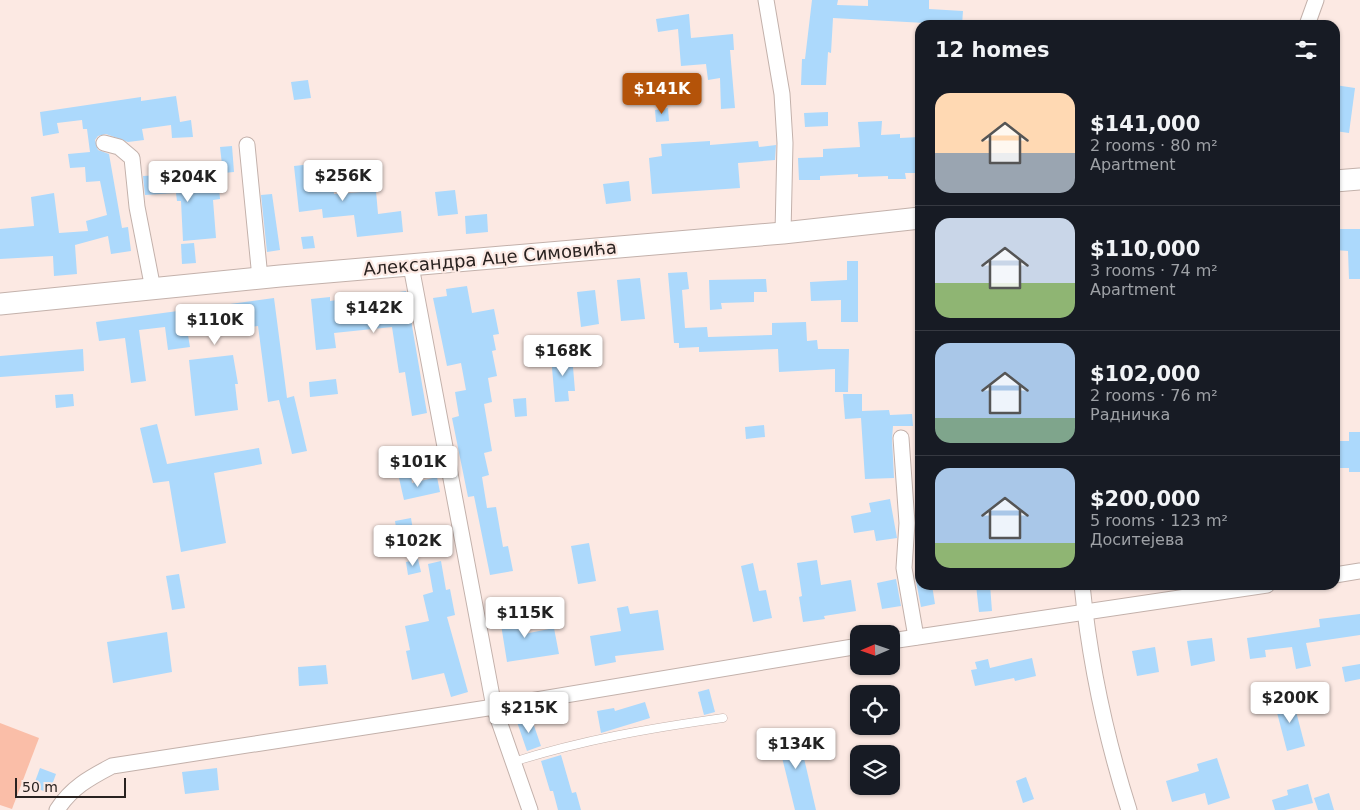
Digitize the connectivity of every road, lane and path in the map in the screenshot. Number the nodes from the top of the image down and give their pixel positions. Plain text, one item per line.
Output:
1 (766, 0) edge
2 (1316, 0) edge
3 (1309, 20) edge
4 (104, 143) dead end
5 (247, 145) dead end
6 (1360, 179) edge
7 (1340, 181) edge
8 (915, 219) edge
9 (783, 232) junction
10 (411, 266) junction
11 (260, 278) junction
12 (152, 289) junction
13 (0, 304) edge
14 (901, 438) dead end
15 (1360, 571) edge
16 (1340, 574) edge
17 (1083, 590) edge
18 (1234, 590) edge
19 (1085, 613) junction
20 (916, 637) junction
21 (900, 640) edge
22 (850, 648) edge
23 (494, 707) junction
24 (723, 718) dead end
25 (513, 762) junction
26 (58, 810) edge
27 (530, 810) edge
28 (1129, 810) edge

1 - 9 street
2 - 3 street
4 - 12 street
5 - 11 street
6 - 7 street
8 - 9 street, Александра Аце Симовића
9 - 10 street, Александра Аце Симовића
10 - 11 street, Александра Аце Симовића
10 - 23 street
11 - 12 street, Александра Аце Симовића
12 - 13 street, Александра Аце Симовића
14 - 20 street
15 - 16 street
17 - 19 street
18 - 19 street
19 - 20 street
19 - 28 street
20 - 21 street
22 - 23 street
23 - 25 street
23 - 26 street
24 - 25 lane
25 - 27 street

